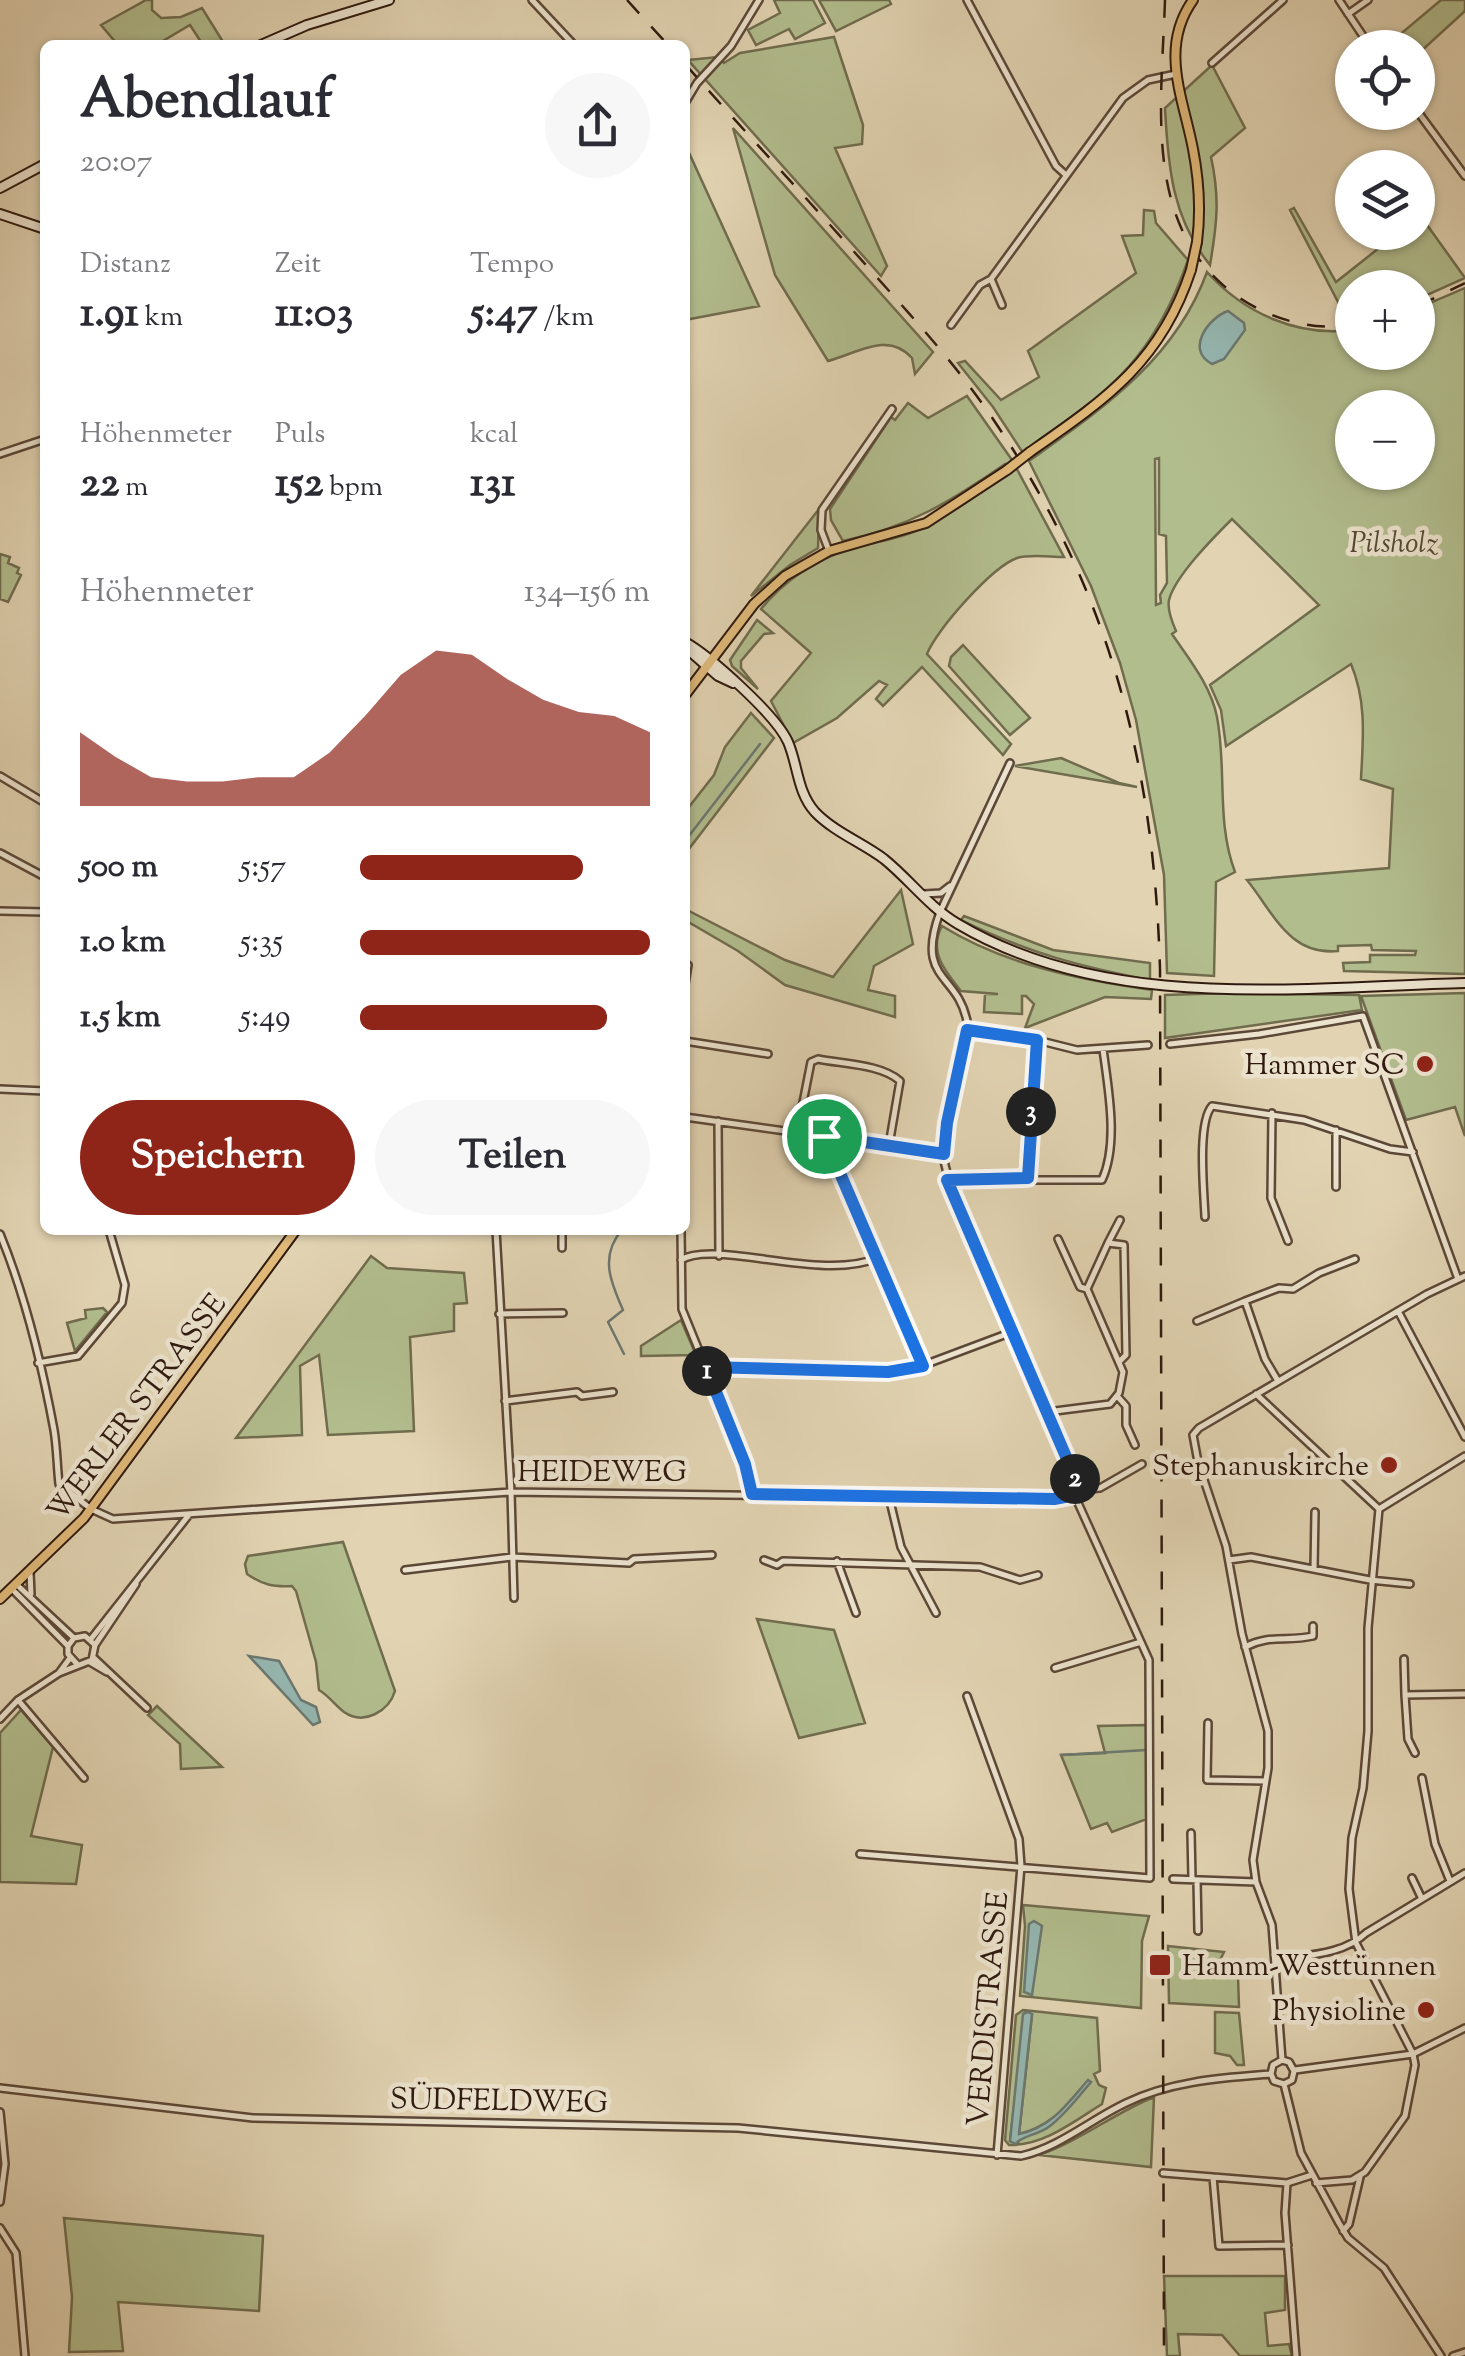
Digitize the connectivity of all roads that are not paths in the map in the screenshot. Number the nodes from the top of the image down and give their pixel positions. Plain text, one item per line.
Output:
1 (389, 0) edge
2 (532, 0) edge
3 (759, 0) edge
4 (968, 0) edge
5 (1193, 0) edge
6 (1283, 0) edge
7 (1338, 0) edge
8 (1368, 0) edge
9 (1348, 14) junction
10 (1359, 30) edge
11 (272, 40) edge
12 (569, 40) edge
13 (1212, 63) dead end
14 (1176, 74) junction
15 (690, 95) edge
16 (1431, 130) edge
17 (40, 167) edge
18 (1066, 175) junction
19 (1465, 176) edge
20 (0, 188) edge
21 (0, 214) edge
22 (40, 227) edge
23 (991, 278) junction
24 (1002, 305) dead end
25 (951, 324) dead end
26 (892, 409) dead end
27 (40, 440) edge
28 (0, 454) edge
29 (829, 551) junction
30 (690, 649) edge
31 (709, 664) junction
32 (690, 689) edge
33 (1010, 763) dead end
34 (0, 776) edge
35 (40, 800) edge
36 (0, 853) edge
37 (40, 874) edge
38 (952, 884) junction
39 (918, 893) junction
40 (0, 911) edge
41 (40, 911) edge
42 (940, 912) junction
43 (1465, 983) edge
44 (967, 1030) junction
45 (1037, 1040) junction
46 (690, 1042) edge
47 (1170, 1044) dead end
48 (1148, 1045) dead end
49 (1103, 1049) junction
50 (768, 1054) dead end
51 (0, 1089) edge
52 (40, 1091) edge
53 (1272, 1113) junction
54 (690, 1118) edge
55 (718, 1121) junction
56 (1336, 1130) junction
57 (797, 1132) junction
58 (824, 1136) junction
59 (890, 1145) junction
60 (1413, 1152) junction
61 (944, 1154) junction
62 (1028, 1178) junction
63 (947, 1180) junction
64 (1336, 1187) dead end
65 (1205, 1217) dead end
66 (1120, 1220) dead end
67 (0, 1234) edge
68 (110, 1235) edge
69 (292, 1235) edge
70 (496, 1235) edge
71 (562, 1235) edge
72 (682, 1235) edge
73 (1058, 1239) dead end
74 (1288, 1242) dead end
75 (1108, 1243) junction
76 (562, 1248) dead end
77 (720, 1256) junction
78 (876, 1258) junction
79 (1355, 1258) dead end
80 (681, 1260) junction
81 (1461, 1278) edge
82 (1087, 1289) junction
83 (1245, 1300) junction
84 (1398, 1311) junction
85 (563, 1313) dead end
86 (499, 1314) junction
87 (1197, 1321) dead end
88 (1012, 1332) junction
89 (1120, 1362) junction
90 (38, 1363) junction
91 (923, 1366) junction
92 (706, 1367) junction
93 (1278, 1381) junction
94 (614, 1392) dead end
95 (1256, 1394) junction
96 (1118, 1397) junction
97 (506, 1401) junction
98 (1047, 1412) junction
99 (1465, 1436) edge
100 (1135, 1445) dead end
101 (1465, 1456) edge
102 (1142, 1464) dead end
103 (511, 1492) junction
104 (1076, 1492) junction
105 (752, 1494) junction
106 (889, 1498) junction
107 (1379, 1509) junction
108 (91, 1510) junction
109 (1315, 1512) dead end
110 (189, 1515) junction
111 (712, 1555) dead end
112 (512, 1557) junction
113 (764, 1560) dead end
114 (1229, 1560) junction
115 (837, 1562) junction
116 (909, 1564) junction
117 (405, 1570) dead end
118 (1314, 1570) junction
119 (30, 1572) junction
120 (1038, 1575) dead end
121 (1370, 1580) junction
122 (1410, 1584) dead end
123 (14, 1586) junction
124 (31, 1597) junction
125 (514, 1598) dead end
126 (0, 1599) edge
127 (856, 1613) dead end
128 (936, 1613) dead end
129 (1313, 1626) dead end
130 (74, 1638) junction
131 (94, 1642) junction
132 (1141, 1642) junction
133 (68, 1646) junction
134 (1245, 1647) junction
135 (70, 1658) junction
136 (1404, 1659) dead end
137 (92, 1660) junction
138 (77, 1664) junction
139 (1055, 1668) dead end
140 (59, 1674) junction
141 (1465, 1694) edge
142 (1405, 1695) junction
143 (967, 1696) dead end
144 (18, 1700) junction
145 (146, 1708) dead end
146 (0, 1718) edge
147 (1208, 1723) dead end
148 (1415, 1753) dead end
149 (84, 1778) dead end
150 (1422, 1778) dead end
151 (1266, 1781) junction
152 (1191, 1833) dead end
153 (860, 1854) dead end
154 (1021, 1866) junction
155 (1465, 1873) edge
156 (1412, 1878) dead end
157 (1173, 1879) dead end
158 (1194, 1880) junction
159 (1256, 1882) junction
160 (1451, 1882) junction
161 (1422, 1898) junction
162 (1198, 1931) dead end
163 (1356, 1942) junction
164 (1276, 1960) junction
165 (1465, 2028) edge
166 (1413, 2054) junction
167 (1282, 2060) junction
168 (1294, 2070) junction
169 (1271, 2074) junction
170 (1284, 2084) junction
171 (0, 2088) edge
172 (0, 2112) edge
173 (997, 2155) junction
174 (1163, 2173) dead end
175 (1312, 2175) junction
176 (1360, 2176) junction
177 (1213, 2177) junction
178 (1316, 2182) junction
179 (1287, 2184) junction
180 (0, 2202) edge
181 (0, 2228) edge
182 (1343, 2230) junction
183 (1288, 2245) junction
184 (1465, 2352) edge
185 (25, 2356) edge
186 (1296, 2356) edge
187 (1442, 2356) edge
188 (1453, 2356) edge

1 - 11 main road
2 - 12 street
3 - 15 street
4 - 18 street
5 - 14 main road
6 - 13 street
7 - 9 street
8 - 9 street
9 - 10 street
14 - 18 street
14 - 29 main road, bridge
16 - 19 street
17 - 20 main road
18 - 23 street
21 - 22 main road
23 - 24 street
23 - 25 street
26 - 29 street
27 - 28 street
29 - 31 main road
30 - 31 main road
31 - 32 main road
31 - 39 main road
33 - 38 street
34 - 35 street
36 - 37 street
38 - 39 street
38 - 42 street
39 - 42 main road
40 - 41 street
42 - 43 main road
42 - 44 street
44 - 45 street
44 - 61 street
45 - 49 street
45 - 62 street
46 - 50 street
47 - 60 street
48 - 49 street
49 - 62 street
51 - 52 street
53 - 56 street
53 - 65 street
53 - 74 street
54 - 55 street
55 - 57 street
55 - 77 street
56 - 60 street
56 - 64 street
57 - 58 street
57 - 59 street
58 - 59 street
58 - 78 street
59 - 61 street
60 - 81 street
61 - 63 street
62 - 63 street
63 - 88 street
66 - 75 street
67 - 90 street
68 - 90 street
69 - 108 main road, WERLER STRASSE
70 - 86 street
71 - 76 street
72 - 80 street
73 - 82 street
75 - 82 street
75 - 89 street
77 - 78 street
77 - 80 street
78 - 91 street
79 - 83 street
80 - 92 street
81 - 84 street
82 - 89 street
83 - 87 street
83 - 93 street
84 - 93 street
84 - 99 street
85 - 86 street
86 - 97 street
88 - 91 street
88 - 98 street
89 - 96 street
90 - 108 street
91 - 92 street
92 - 105 street
93 - 95 street
94 - 97 street
95 - 107 street
95 - 114 street
96 - 98 street
96 - 100 street
97 - 103 street
98 - 104 street
101 - 107 street
102 - 104 street, HEIDEWEG
103 - 105 street, HEIDEWEG
103 - 110 street, HEIDEWEG
103 - 112 street
104 - 106 street, HEIDEWEG
104 - 132 street
105 - 106 street, HEIDEWEG
106 - 116 street
107 - 121 street
108 - 110 street, HEIDEWEG
108 - 119 main road, WERLER STRASSE
109 - 118 street
110 - 131 street
111 - 112 street
112 - 117 street
112 - 125 street
113 - 115 street
114 - 118 street
114 - 134 street
115 - 116 street
115 - 127 street
116 - 120 street
116 - 128 street
118 - 121 street
119 - 123 main road, WERLER STRASSE
119 - 124 street
121 - 122 street
121 - 163 street
123 - 124 street
123 - 126 main road, WERLER STRASSE
123 - 133 street
124 - 130 street
129 - 134 street
130 - 131 street
130 - 133 street
131 - 137 street
132 - 139 street
132 - 154 street
133 - 135 street
134 - 151 street
135 - 138 street
135 - 140 street
136 - 142 street
137 - 138 street
137 - 145 street
138 - 140 street
140 - 144 street
141 - 142 street
142 - 148 street
143 - 154 street, VERDISTRASSE
144 - 146 street
144 - 149 street
147 - 151 street
150 - 160 street
151 - 159 street
152 - 158 street
153 - 154 street
154 - 173 street, VERDISTRASSE
155 - 160 street
156 - 161 street
157 - 158 street
158 - 159 street
158 - 162 street
159 - 164 street
160 - 161 street
161 - 163 street
163 - 164 street
163 - 166 street
164 - 167 street
165 - 166 street
166 - 168 street
166 - 176 street
167 - 168 street
167 - 169 street
168 - 170 street
169 - 170 street
169 - 173 street, SÜDFELDWEG
170 - 175 street
171 - 173 street, SÜDFELDWEG
172 - 180 street
174 - 177 street
175 - 178 street
175 - 179 street
176 - 178 street
176 - 182 street
177 - 179 street
177 - 183 street
178 - 182 street
179 - 183 street
181 - 185 street
182 - 187 street
183 - 186 street
184 - 188 street

